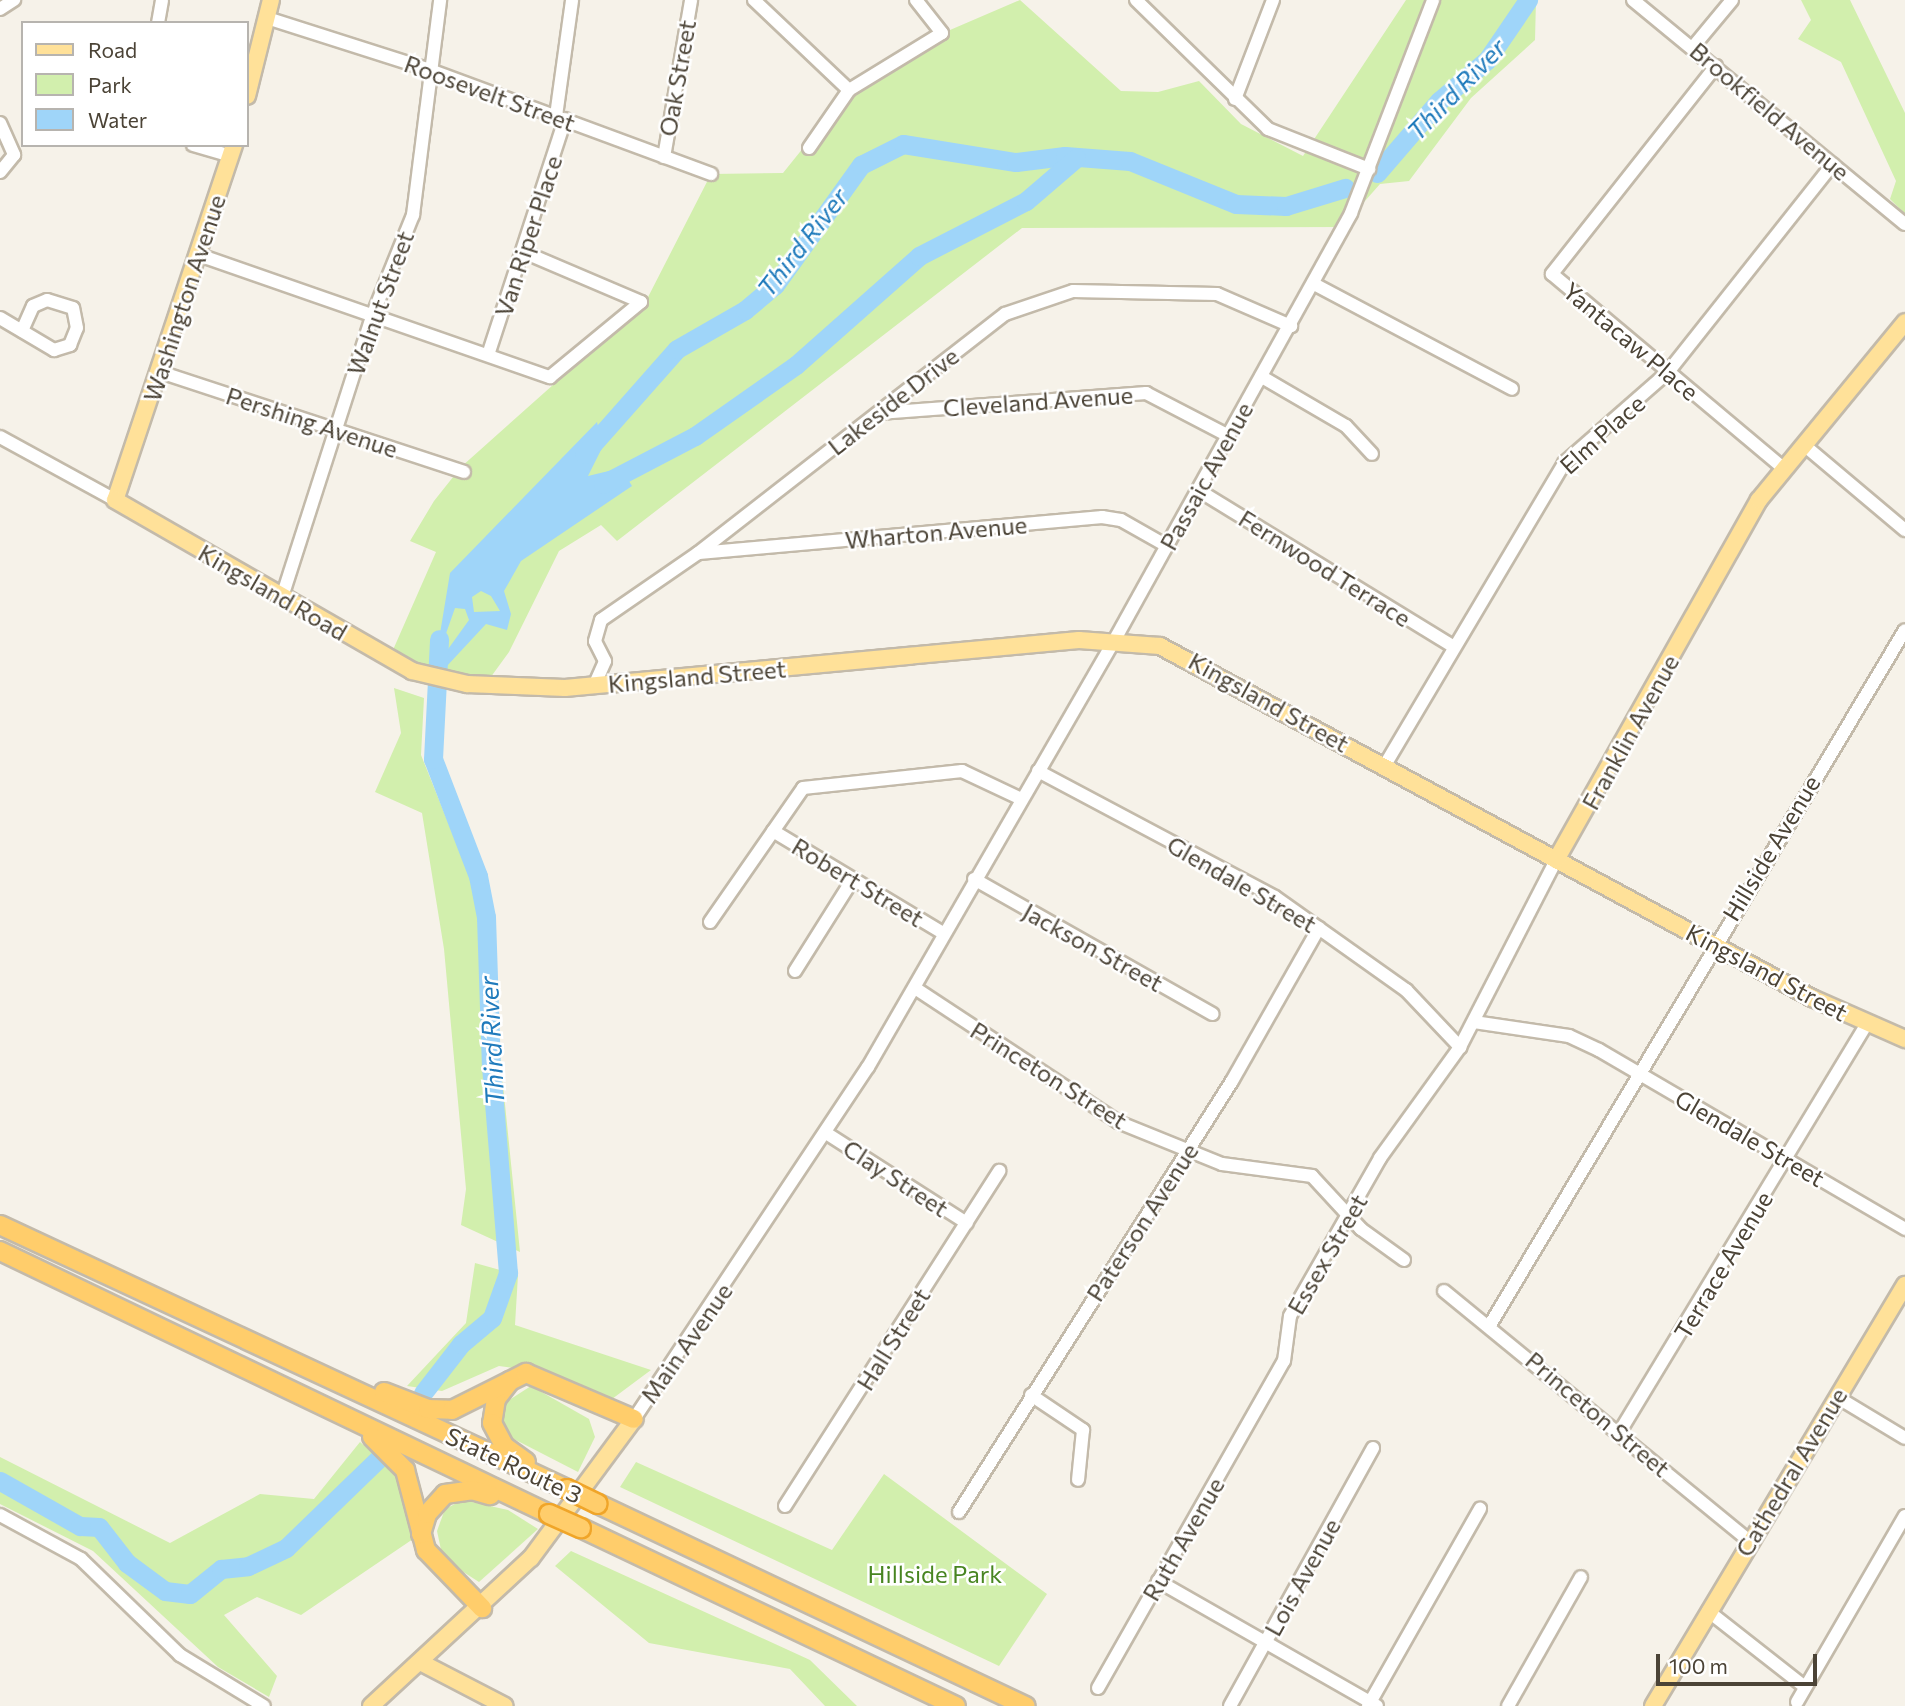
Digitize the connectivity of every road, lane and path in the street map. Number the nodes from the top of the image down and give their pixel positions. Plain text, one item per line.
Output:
1 (14, 0) edge
2 (162, 0) edge
3 (271, 0) edge
4 (440, 0) edge
5 (572, 0) edge
6 (691, 0) edge
7 (754, 0) edge
8 (916, 0) edge
9 (1136, 0) edge
10 (1273, 0) edge
11 (1433, 0) edge
12 (1633, 0) edge
13 (1732, 0) edge
14 (0, 9) edge
15 (267, 18) junction
16 (158, 21) edge
17 (1693, 47) junction
18 (1716, 66) junction
19 (427, 69) junction
20 (849, 90) junction
21 (248, 92) edge
22 (1235, 99) junction
23 (560, 118) junction
24 (1, 127) edge
25 (209, 147) edge
26 (809, 148) dead end
27 (232, 150) edge
28 (664, 157) junction
29 (1833, 164) junction
30 (1369, 169) junction
31 (0, 172) edge
32 (711, 174) dead end
33 (1905, 224) edge
34 (524, 251) junction
35 (199, 255) junction
36 (1314, 284) junction
37 (373, 314) junction
38 (0, 318) edge
39 (1905, 322) edge
40 (1291, 326) junction
41 (22, 331) junction
42 (489, 352) junction
43 (160, 372) junction
44 (1668, 372) junction
45 (1262, 377) junction
46 (1512, 390) dead end
47 (878, 413) junction
48 (335, 429) junction
49 (1229, 436) junction
50 (0, 437) edge
51 (1804, 445) junction
52 (1372, 454) dead end
53 (1784, 469) junction
54 (464, 472) dead end
55 (1198, 490) junction
56 (115, 500) junction
57 (1905, 530) edge
58 (1167, 546) junction
59 (698, 553) junction
60 (282, 597) junction
61 (1905, 630) edge
62 (1114, 640) junction
63 (1451, 645) junction
64 (594, 686) junction
65 (565, 688) joint
66 (1385, 765) junction
67 (1038, 771) junction
68 (1019, 798) junction
69 (773, 831) junction
70 (1556, 860) junction
71 (853, 879) junction
72 (974, 879) junction
73 (710, 922) dead end
74 (1319, 928) junction
75 (943, 933) junction
76 (1712, 944) junction
77 (795, 971) dead end
78 (915, 988) junction
79 (1213, 1014) dead end
80 (1474, 1022) junction
81 (1867, 1024) junction
82 (1905, 1039) edge
83 (1460, 1047) junction
84 (1905, 1050) edge
85 (1638, 1073) junction
86 (826, 1132) junction
87 (1188, 1152) junction
88 (1380, 1158) joint
89 (1787, 1160) junction
90 (999, 1171) dead end
91 (1351, 1219) junction
92 (967, 1223) junction
93 (0, 1225) edge
94 (1905, 1229) edge
95 (0, 1251) edge
96 (1404, 1260) dead end
97 (1905, 1285) edge
98 (135, 1289) junction
99 (1444, 1291) dead end
100 (1490, 1325) junction
101 (526, 1373) junction
102 (1267, 1390) joint
103 (1031, 1395) junction
104 (1837, 1397) junction
105 (351, 1419) junction
106 (634, 1419) junction
107 (1619, 1433) junction
108 (1905, 1438) edge
109 (1373, 1448) dead end
110 (1078, 1480) dead end
111 (566, 1489) junction
112 (785, 1506) dead end
113 (1480, 1509) dead end
114 (959, 1512) dead end
115 (549, 1514) junction
116 (0, 1516) edge
117 (1905, 1516) edge
118 (421, 1537) junction
119 (1749, 1541) junction
120 (1581, 1577) dead end
121 (1158, 1581) junction
122 (481, 1608) junction
123 (1708, 1611) junction
124 (1265, 1642) junction
125 (422, 1663) junction
126 (1805, 1687) junction
127 (1098, 1688) dead end
128 (1797, 1702) dead end
129 (1371, 1705) edge
130 (264, 1706) edge
131 (370, 1706) edge
132 (505, 1706) edge
133 (956, 1706) edge
134 (1026, 1706) edge
135 (1230, 1706) edge
136 (1508, 1706) edge
137 (1653, 1706) edge

1 - 14 street
2 - 16 street
3 - 15 main road
4 - 19 street, Walnut Street
5 - 23 street, Van Riper Place
6 - 28 street, Oak Street
7 - 20 street
8 - 20 street
9 - 22 street
10 - 22 street
11 - 30 street, Passaic Avenue
12 - 17 street, Brookfield Avenue
13 - 17 street
15 - 19 street, Roosevelt Street
15 - 21 main road
17 - 18 street, Brookfield Avenue
18 - 29 street, Brookfield Avenue
18 - 44 street, Yantacaw Place
19 - 23 street, Roosevelt Street
19 - 37 street, Walnut Street
20 - 26 street
22 - 30 street
23 - 28 street, Roosevelt Street
23 - 34 street, Van Riper Place
24 - 31 street
25 - 27 street
27 - 35 main road, Washington Avenue
28 - 32 street, Roosevelt Street
29 - 33 street, Brookfield Avenue
29 - 44 street, Elm Place
30 - 36 street, Passaic Avenue
34 - 42 street, Van Riper Place
34 - 42 street
35 - 37 street
35 - 43 main road, Washington Avenue
36 - 40 street, Passaic Avenue
36 - 46 street
37 - 42 street
37 - 48 street, Walnut Street
38 - 41 street
39 - 51 main road, Franklin Avenue
40 - 45 street, Passaic Avenue
40 - 47 street, Lakeside Drive
41 - 41 street
43 - 48 street, Pershing Avenue
43 - 56 main road, Washington Avenue
44 - 53 street, Yantacaw Place
44 - 63 street, Elm Place
45 - 49 street, Passaic Avenue
45 - 52 street
47 - 49 street, Cleveland Avenue
47 - 59 street, Lakeside Drive
48 - 54 street, Pershing Avenue
48 - 60 street, Walnut Street
49 - 55 street, Passaic Avenue
50 - 56 street, Kingsland Road
51 - 53 main road, Franklin Avenue
51 - 57 street
53 - 70 main road, Franklin Avenue
55 - 58 street, Passaic Avenue
55 - 63 street, Fernwood Terrace
56 - 60 main road, Kingsland Road
58 - 59 street, Wharton Avenue
58 - 62 street, Passaic Avenue
59 - 64 street, Lakeside Drive
60 - 65 main road, Kingsland Road
61 - 76 street, Hillside Avenue
62 - 64 main road, Kingsland Street
62 - 66 main road, Kingsland Street
62 - 67 street, Passaic Avenue
63 - 66 street, Elm Place
64 - 65 main road, Kingsland Street
66 - 70 main road, Kingsland Street
67 - 68 street, Passaic Avenue
67 - 74 street, Glendale Street
68 - 69 street
68 - 72 street, Passaic Avenue
69 - 71 street, Robert Street
69 - 73 street
70 - 76 main road, Kingsland Street
70 - 80 street, Franklin Avenue
71 - 75 street, Robert Street
71 - 77 street
72 - 75 street, Passaic Avenue
72 - 79 street, Jackson Street
74 - 83 street, Glendale Street
74 - 87 street, Paterson Avenue
75 - 78 street, Main Avenue
76 - 81 main road, Kingsland Street
76 - 85 street, Hillside Avenue
78 - 86 street, Main Avenue
78 - 87 street, Princeton Street
80 - 83 street, Franklin Avenue
80 - 85 street, Glendale Street
81 - 82 main road, Kingsland Street
81 - 84 main road
81 - 89 street, Terrace Avenue
83 - 88 street, Franklin Avenue
85 - 89 street, Glendale Street
85 - 100 street, Hillside Avenue
86 - 92 street, Clay Street
86 - 106 street, Main Avenue
87 - 91 street, Princeton Street
87 - 103 street, Paterson Avenue
88 - 91 street, Essex Street
89 - 94 street, Glendale Street
89 - 107 street, Terrace Avenue
90 - 92 street, Hall Street
91 - 96 street, Princeton Street
91 - 102 street, Essex Street
92 - 112 street, Hall Street
93 - 98 highway, State Route 3
95 - 105 highway, State Route 3
97 - 104 main road, Cathedral Avenue
98 - 101 highway
98 - 111 highway, State Route 3
99 - 100 street, Princeton Street
100 - 107 street, Princeton Street
101 - 106 highway
101 - 111 highway
102 - 121 street, Ruth Avenue
103 - 110 street
103 - 114 street, Paterson Avenue
104 - 108 street
104 - 119 main road, Cathedral Avenue
105 - 115 highway, State Route 3
105 - 118 highway
106 - 122 main road, Main Avenue
107 - 119 street, Princeton Street
109 - 124 street, Lois Avenue
111 - 134 highway, State Route 3, bridge
113 - 129 street
115 - 118 highway
115 - 133 highway, State Route 3, bridge
116 - 130 street
117 - 126 street
118 - 122 highway
119 - 123 main road, Cathedral Avenue
120 - 136 street
121 - 124 street
121 - 127 street, Ruth Avenue
122 - 125 main road, Main Avenue
123 - 126 street
123 - 137 main road, Cathedral Avenue
124 - 129 street
124 - 135 street, Lois Avenue
125 - 131 main road, Main Avenue
125 - 132 main road
126 - 128 street

